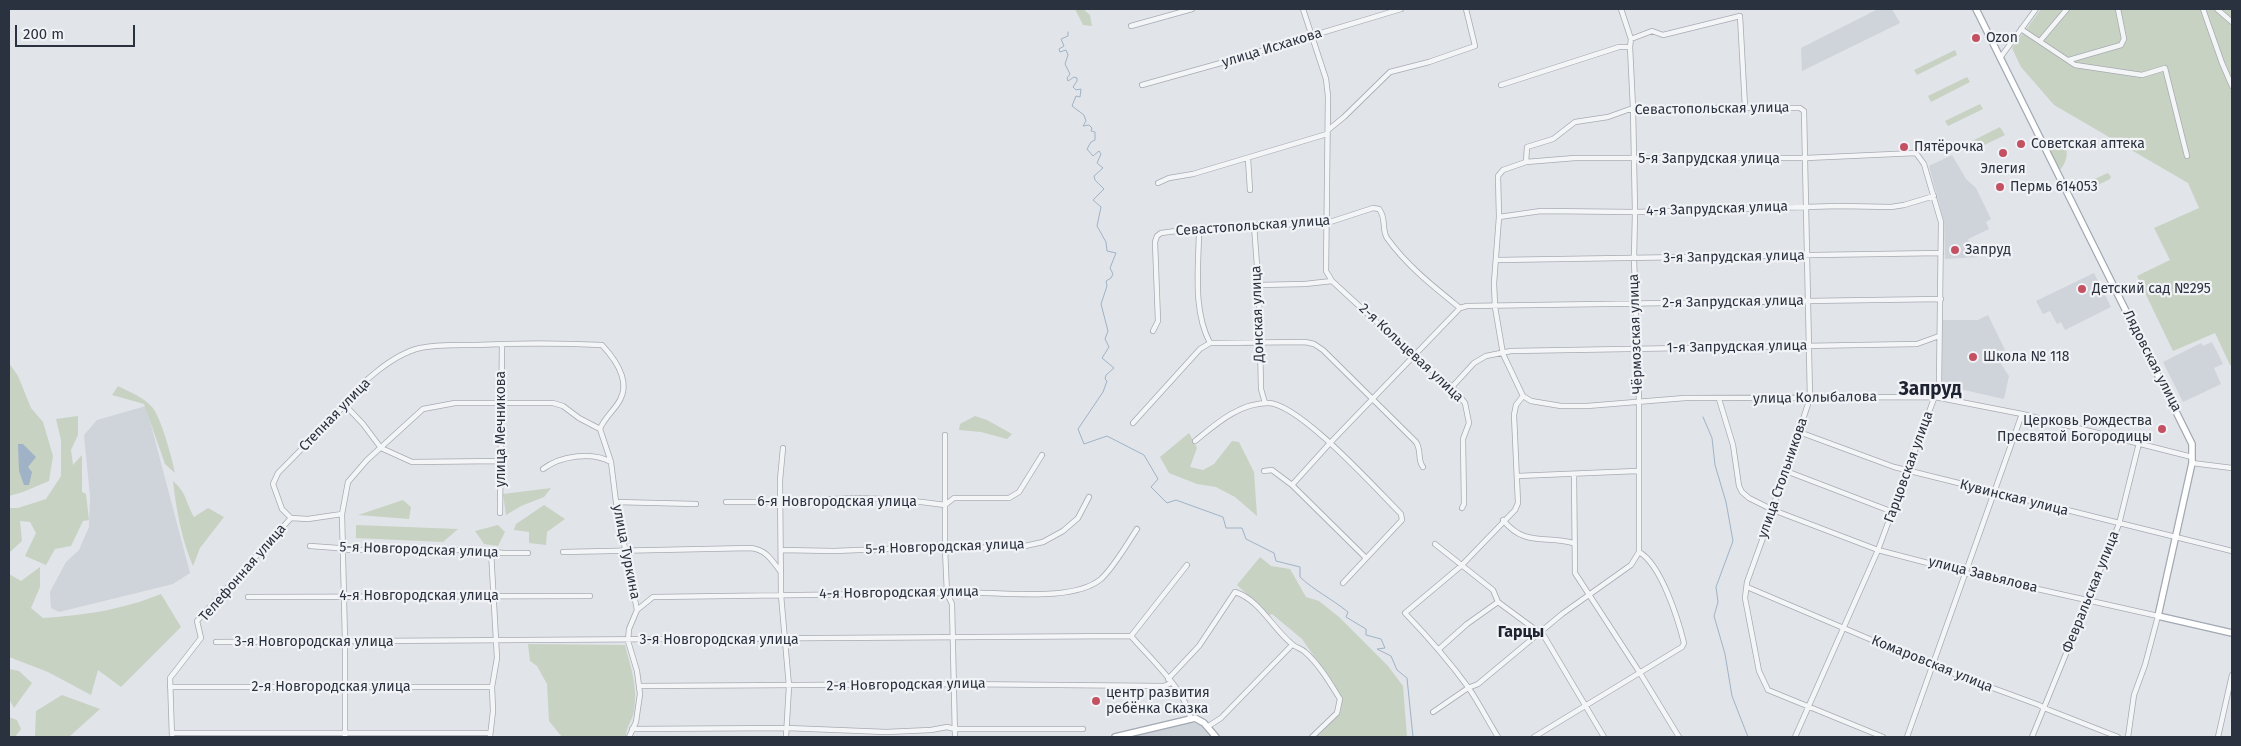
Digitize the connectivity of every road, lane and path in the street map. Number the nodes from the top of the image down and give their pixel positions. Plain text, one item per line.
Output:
1 (1192, 9) edge
2 (1303, 9) edge
3 (1401, 9) edge
4 (1466, 9) edge
5 (1621, 9) edge
6 (1976, 9) edge
7 (2036, 9) edge
8 (2067, 9) edge
9 (2118, 9) edge
10 (2202, 9) edge
11 (2217, 9) edge
12 (2232, 22) edge
13 (1131, 26) dead end
14 (2021, 29) junction
15 (1311, 35) junction
16 (1631, 39) junction
17 (2040, 41) junction
18 (1630, 47) junction
19 (2000, 58) junction
20 (2070, 60) junction
21 (1142, 85) dead end
22 (1502, 85) dead end
23 (2232, 86) edge
24 (1745, 107) junction
25 (1633, 108) junction
26 (1800, 108) joint
27 (1327, 132) junction
28 (1916, 153) joint
29 (2187, 156) dead end
30 (1806, 158) junction
31 (1248, 159) junction
32 (1634, 159) junction
33 (1526, 162) junction
34 (1158, 183) dead end
35 (1250, 190) dead end
36 (1934, 196) junction
37 (1806, 207) junction
38 (1635, 212) junction
39 (1499, 217) junction
40 (1327, 223) junction
41 (1254, 225) junction
42 (1199, 228) junction
43 (1941, 253) junction
44 (1807, 256) junction
45 (1634, 259) junction
46 (1497, 260) junction
47 (1332, 281) junction
48 (1258, 285) junction
49 (1941, 299) junction
50 (1807, 300) junction
51 (1635, 304) junction
52 (1495, 307) junction
53 (1460, 308) junction
54 (1152, 330) dead end
55 (1939, 336) junction
56 (1210, 343) junction
57 (1260, 343) junction
58 (502, 344) junction
59 (1808, 346) junction
60 (1636, 349) junction
61 (1503, 354) junction
62 (1415, 356) junction
63 (1452, 387) junction
64 (1523, 396) junction
65 (1935, 396) junction
66 (1810, 398) junction
67 (1719, 399) junction
68 (1372, 400) junction
69 (1638, 401) junction
70 (1265, 403) junction
71 (501, 404) junction
72 (345, 405) junction
73 (2022, 414) junction
74 (1133, 423) dead end
75 (600, 429) junction
76 (1800, 432) junction
77 (946, 434) dead end
78 (1195, 441) dead end
79 (1330, 443) junction
80 (2139, 444) junction
81 (381, 448) junction
82 (783, 448) dead end
83 (1042, 455) dead end
84 (2192, 460) junction
85 (500, 461) junction
86 (610, 462) junction
87 (1423, 468) dead end
88 (2232, 468) edge
89 (543, 469) dead end
90 (1907, 470) junction
91 (1264, 471) dead end
92 (1637, 471) junction
93 (1786, 471) junction
94 (1574, 475) junction
95 (1517, 476) junction
96 (1292, 485) junction
97 (1995, 494) junction
98 (1089, 497) dead end
99 (616, 502) junction
100 (726, 502) dead end
101 (696, 504) dead end
102 (780, 505) junction
103 (945, 505) junction
104 (1462, 508) dead end
105 (1773, 510) junction
106 (1893, 512) junction
107 (500, 513) dead end
108 (342, 514) junction
109 (291, 518) junction
110 (1504, 520) junction
111 (2119, 524) junction
112 (1137, 529) dead end
113 (2175, 537) junction
114 (1573, 543) junction
115 (1435, 544) dead end
116 (310, 546) dead end
117 (945, 549) junction
118 (343, 550) junction
119 (627, 550) junction
120 (781, 550) junction
121 (1878, 550) junction
122 (491, 551) junction
123 (2232, 551) edge
124 (563, 552) dead end
125 (1639, 552) junction
126 (528, 553) dead end
127 (1366, 558) junction
128 (1187, 565) dead end
129 (1461, 566) junction
130 (780, 571) junction
131 (1966, 573) junction
132 (1343, 583) dead end
133 (1747, 587) junction
134 (947, 593) junction
135 (781, 595) junction
136 (1590, 595) junction
137 (343, 596) junction
138 (590, 596) dead end
139 (248, 597) dead end
140 (492, 597) junction
141 (2088, 600) junction
142 (1498, 602) junction
143 (637, 610) junction
144 (2158, 616) junction
145 (1844, 628) junction
146 (1540, 632) junction
147 (2232, 633) edge
148 (1131, 636) junction
149 (953, 639) junction
150 (628, 640) junction
151 (786, 640) junction
152 (494, 641) junction
153 (216, 642) dead end
154 (345, 642) junction
155 (1292, 645) junction
156 (1439, 649) junction
157 (1933, 666) junction
158 (1640, 673) junction
159 (2232, 675) edge
160 (1169, 681) junction
161 (954, 684) junction
162 (640, 686) junction
163 (789, 686) junction
164 (170, 687) junction
165 (344, 687) junction
166 (492, 687) junction
167 (1468, 688) junction
168 (1586, 706) junction
169 (1809, 708) junction
170 (2044, 708) junction
171 (1433, 712) dead end
172 (1190, 718) junction
173 (1207, 727) junction
174 (786, 728) junction
175 (632, 729) junction
176 (955, 729) junction
177 (1083, 729) dead end
178 (172, 735) edge
179 (344, 735) edge
180 (490, 735) edge
181 (629, 737) edge
182 (786, 737) edge
183 (955, 737) edge
184 (1115, 737) edge
185 (1216, 737) edge
186 (1312, 737) edge
187 (1498, 737) edge
188 (1534, 737) edge
189 (1604, 737) edge
190 (1679, 737) edge
191 (1795, 737) edge
192 (1883, 737) edge
193 (1907, 737) edge
194 (2032, 737) edge
195 (2118, 737) edge
196 (2128, 737) edge
197 (2218, 737) edge

1 - 13 street
2 - 15 street
3 - 15 street, улица Исхакова
4 - 27 street
5 - 16 street, Чёрмозская улица
6 - 19 main road, Лядовская улица
7 - 14 street
8 - 17 street
9 - 20 street
10 - 23 street
11 - 12 street
14 - 17 street
14 - 19 street
15 - 21 street, улица Исхакова
15 - 27 street
16 - 18 street, Чёрмозская улица
16 - 24 street
17 - 20 street
18 - 22 street
18 - 25 street, Чёрмозская улица
19 - 84 main road, Лядовская улица
20 - 29 street
24 - 25 street, Севастопольская улица
24 - 26 street, Севастопольская улица
25 - 32 street, Чёрмозская улица
25 - 33 street, Севастопольская улица
26 - 30 street, улица Стольникова
27 - 31 street
27 - 40 street
28 - 30 street, 5-я Запрудская улица
28 - 36 street, Гарцовская улица
30 - 32 street, 5-я Запрудская улица
30 - 37 street, улица Стольникова
31 - 34 street
31 - 35 street
32 - 33 street, 5-я Запрудская улица
32 - 38 street, Чёрмозская улица
33 - 39 street, 5-я Запрудская улица
36 - 37 street, 4-я Запрудская улица
36 - 43 street, Гарцовская улица
37 - 38 street, 4-я Запрудская улица
37 - 44 street, улица Стольникова
38 - 39 street, 4-я Запрудская улица
38 - 45 street, Чёрмозская улица
39 - 46 street
40 - 41 street, Севастопольская улица
40 - 47 street
40 - 53 street, Севастопольская улица
41 - 42 street, Севастопольская улица
41 - 48 street, Донская улица
42 - 54 street, Севастопольская улица
42 - 56 street
43 - 44 street, 3-я Запрудская улица
43 - 49 street, Гарцовская улица
44 - 45 street, 3-я Запрудская улица
44 - 50 street, улица Стольникова
45 - 46 street, 3-я Запрудская улица
45 - 51 street, Чёрмозская улица
46 - 52 street
47 - 48 street
47 - 62 street, 2-я Кольцевая улица
48 - 57 street, Донская улица
49 - 50 street, 2-я Запрудская улица
49 - 55 street, Гарцовская улица
50 - 51 street, 2-я Запрудская улица
50 - 59 street, улица Стольникова
51 - 52 street, 2-я Запрудская улица
51 - 60 street, Чёрмозская улица
52 - 53 street, 2-я Запрудская улица
52 - 61 street
53 - 62 street
55 - 59 street, 1-я Запрудская улица
55 - 65 street, Гарцовская улица
56 - 57 street
56 - 74 street
57 - 68 street
57 - 70 street, Донская улица
58 - 71 street, улица Мечникова
58 - 72 street, Степная улица
58 - 75 street, Степная улица
59 - 60 street, 1-я Запрудская улица
59 - 66 street, улица Стольникова
60 - 61 street, 1-я Запрудская улица
60 - 69 street, Чёрмозская улица
61 - 63 street, 1-я Запрудская улица
61 - 64 street
62 - 63 street, 2-я Кольцевая улица
62 - 68 street
63 - 104 street, 2-я Кольцевая улица
64 - 69 street, улица Колыбалова
64 - 95 street
65 - 66 street, улица Колыбалова
65 - 73 street, улица Колыбалова
65 - 90 street, Гарцовская улица
66 - 67 street, улица Колыбалова
66 - 76 street, улица Стольникова
67 - 69 street, улица Колыбалова
67 - 105 street, улица Завьялова
68 - 79 street
68 - 87 street
69 - 92 street, Чёрмозская улица
70 - 78 street
70 - 79 street
71 - 75 street
71 - 81 street
71 - 85 street, улица Мечникова
72 - 81 street
72 - 109 street, Степная улица
73 - 80 street, улица Колыбалова
73 - 97 street
75 - 86 street, улица Туркина
76 - 90 street, Кувинская улица
76 - 93 street, улица Стольникова
77 - 103 street
79 - 96 street
79 - 127 street
80 - 84 street, улица Колыбалова
80 - 111 street, Февральская улица
81 - 85 street
81 - 108 street
82 - 102 street
83 - 103 street, 6-я Новгородская улица
84 - 88 street, улица Колыбалова
84 - 113 main road, Лядовская улица
85 - 107 street, улица Мечникова
86 - 89 street
86 - 99 street, улица Туркина
90 - 97 street, Кувинская улица
90 - 106 street, Гарцовская улица
91 - 96 street
92 - 94 street
92 - 125 street, Чёрмозская улица
93 - 105 street, улица Стольникова
93 - 106 street
94 - 95 street
94 - 114 street
95 - 110 street
96 - 127 street
97 - 111 street, Кувинская улица
97 - 131 street
98 - 117 street, 5-я Новгородская улица
99 - 101 street
99 - 119 street, улица Туркина
100 - 102 street, 6-я Новгородская улица
102 - 103 street, 6-я Новгородская улица
102 - 120 street
103 - 117 street
105 - 121 street, улица Завьялова
105 - 133 street, улица Стольникова
106 - 121 street, Гарцовская улица
108 - 109 street
108 - 118 street
109 - 164 street, Телефонная улица
110 - 114 street
110 - 129 street
111 - 113 street, Кувинская улица
111 - 141 street, Февральская улица
112 - 134 street, 4-я Новгородская улица
113 - 123 street, Кувинская улица
113 - 144 main road, Лядовская улица
114 - 136 street
115 - 129 street
116 - 118 street, 5-я Новгородская улица
117 - 120 street, 5-я Новгородская улица
117 - 134 street
118 - 122 street, 5-я Новгородская улица
118 - 137 street
119 - 124 street
119 - 130 street
119 - 143 street, улица Туркина
120 - 130 street
121 - 131 street, улица Завьялова
121 - 145 street, Гарцовская улица
122 - 126 street, 5-я Новгородская улица
122 - 140 street
125 - 136 street
125 - 158 street
127 - 132 street
128 - 148 street
129 - 142 street
129 - 156 street
130 - 135 street
131 - 141 street, улица Завьялова
131 - 157 street
133 - 145 street, Комаровская улица
133 - 169 street, улица Стольникова
134 - 135 street, 4-я Новгородская улица
134 - 149 street
135 - 143 street, 4-я Новгородская улица
135 - 151 street
136 - 146 street
136 - 158 street
137 - 139 street, 4-я Новгородская улица
137 - 140 street, 4-я Новгородская улица
137 - 154 street
138 - 140 street, 4-я Новгородская улица
140 - 152 street
141 - 144 street, улица Завьялова
141 - 170 street, Февральская улица
142 - 146 street
142 - 156 street
143 - 150 street, улица Туркина
144 - 147 main road, улица Завьялова
144 - 196 street, Лядовская улица
145 - 157 street, Комаровская улица
145 - 169 street, Гарцовская улица
146 - 167 street
146 - 168 street
148 - 149 street, 3-я Новгородская улица
148 - 160 street
149 - 151 street, 3-я Новгородская улица
149 - 161 street
150 - 151 street, 3-я Новгородская улица
150 - 152 street, 3-я Новгородская улица
150 - 162 street
151 - 163 street
152 - 154 street, 3-я Новгородская улица
152 - 166 street
153 - 154 street, 3-я Новгородская улица
154 - 165 street
155 - 160 street
155 - 173 street
155 - 186 street
156 - 167 street
157 - 170 street, Комаровская улица
157 - 193 street
158 - 168 street
158 - 190 street
159 - 197 street
160 - 161 street, 2-я Новгородская улица
160 - 172 street
161 - 163 street, 2-я Новгородская улица
161 - 176 street
162 - 163 street, 2-я Новгородская улица
162 - 175 street
163 - 174 street
164 - 165 street, 2-я Новгородская улица
164 - 178 street, Телефонная улица
165 - 166 street, 2-я Новгородская улица
165 - 179 street
166 - 180 street
167 - 171 street
167 - 187 street
168 - 188 street
168 - 189 street
169 - 191 street, Гарцовская улица
169 - 192 street, улица Стольникова
170 - 194 street, Февральская улица
170 - 195 street, Комаровская улица
172 - 173 main road
172 - 184 main road
173 - 185 main road
174 - 175 street
174 - 176 street
174 - 182 street
175 - 181 street
176 - 177 street
176 - 183 street
178 - 179 street
179 - 180 street

